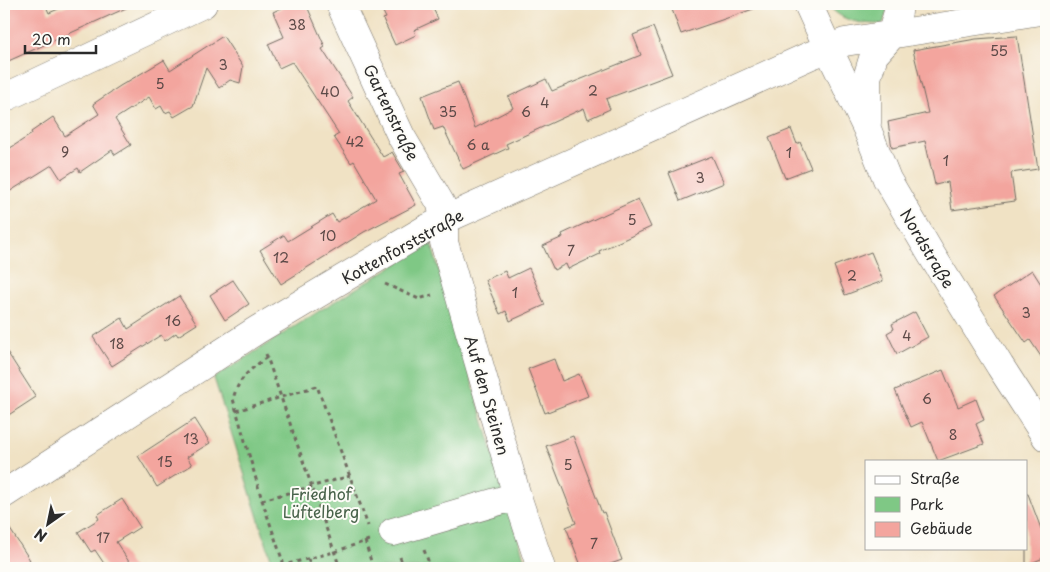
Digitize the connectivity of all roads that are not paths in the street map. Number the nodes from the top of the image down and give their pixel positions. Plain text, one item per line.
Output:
1 (203, 4) edge
2 (340, 4) edge
3 (808, 4) edge
4 (898, 4) edge
5 (1046, 10) edge
6 (891, 36) junction
7 (828, 48) junction
8 (4, 98) edge
9 (867, 129) junction
10 (444, 220) junction
11 (1046, 437) edge
12 (4, 494) edge
13 (517, 496) junction
14 (383, 535) road end
15 (541, 568) edge

1 - 8 street
2 - 10 street, Gartenstraße
3 - 7 street, Nordstraße
4 - 6 street
5 - 6 street, Kottenforststraße
6 - 7 street, Kottenforststraße
6 - 9 street
7 - 9 street, Nordstraße
7 - 10 street, Kottenforststraße
9 - 11 street, Nordstraße
10 - 12 street, Kottenforststraße
10 - 13 street, Auf den Steinen
13 - 14 street
13 - 15 street, Auf den Steinen

